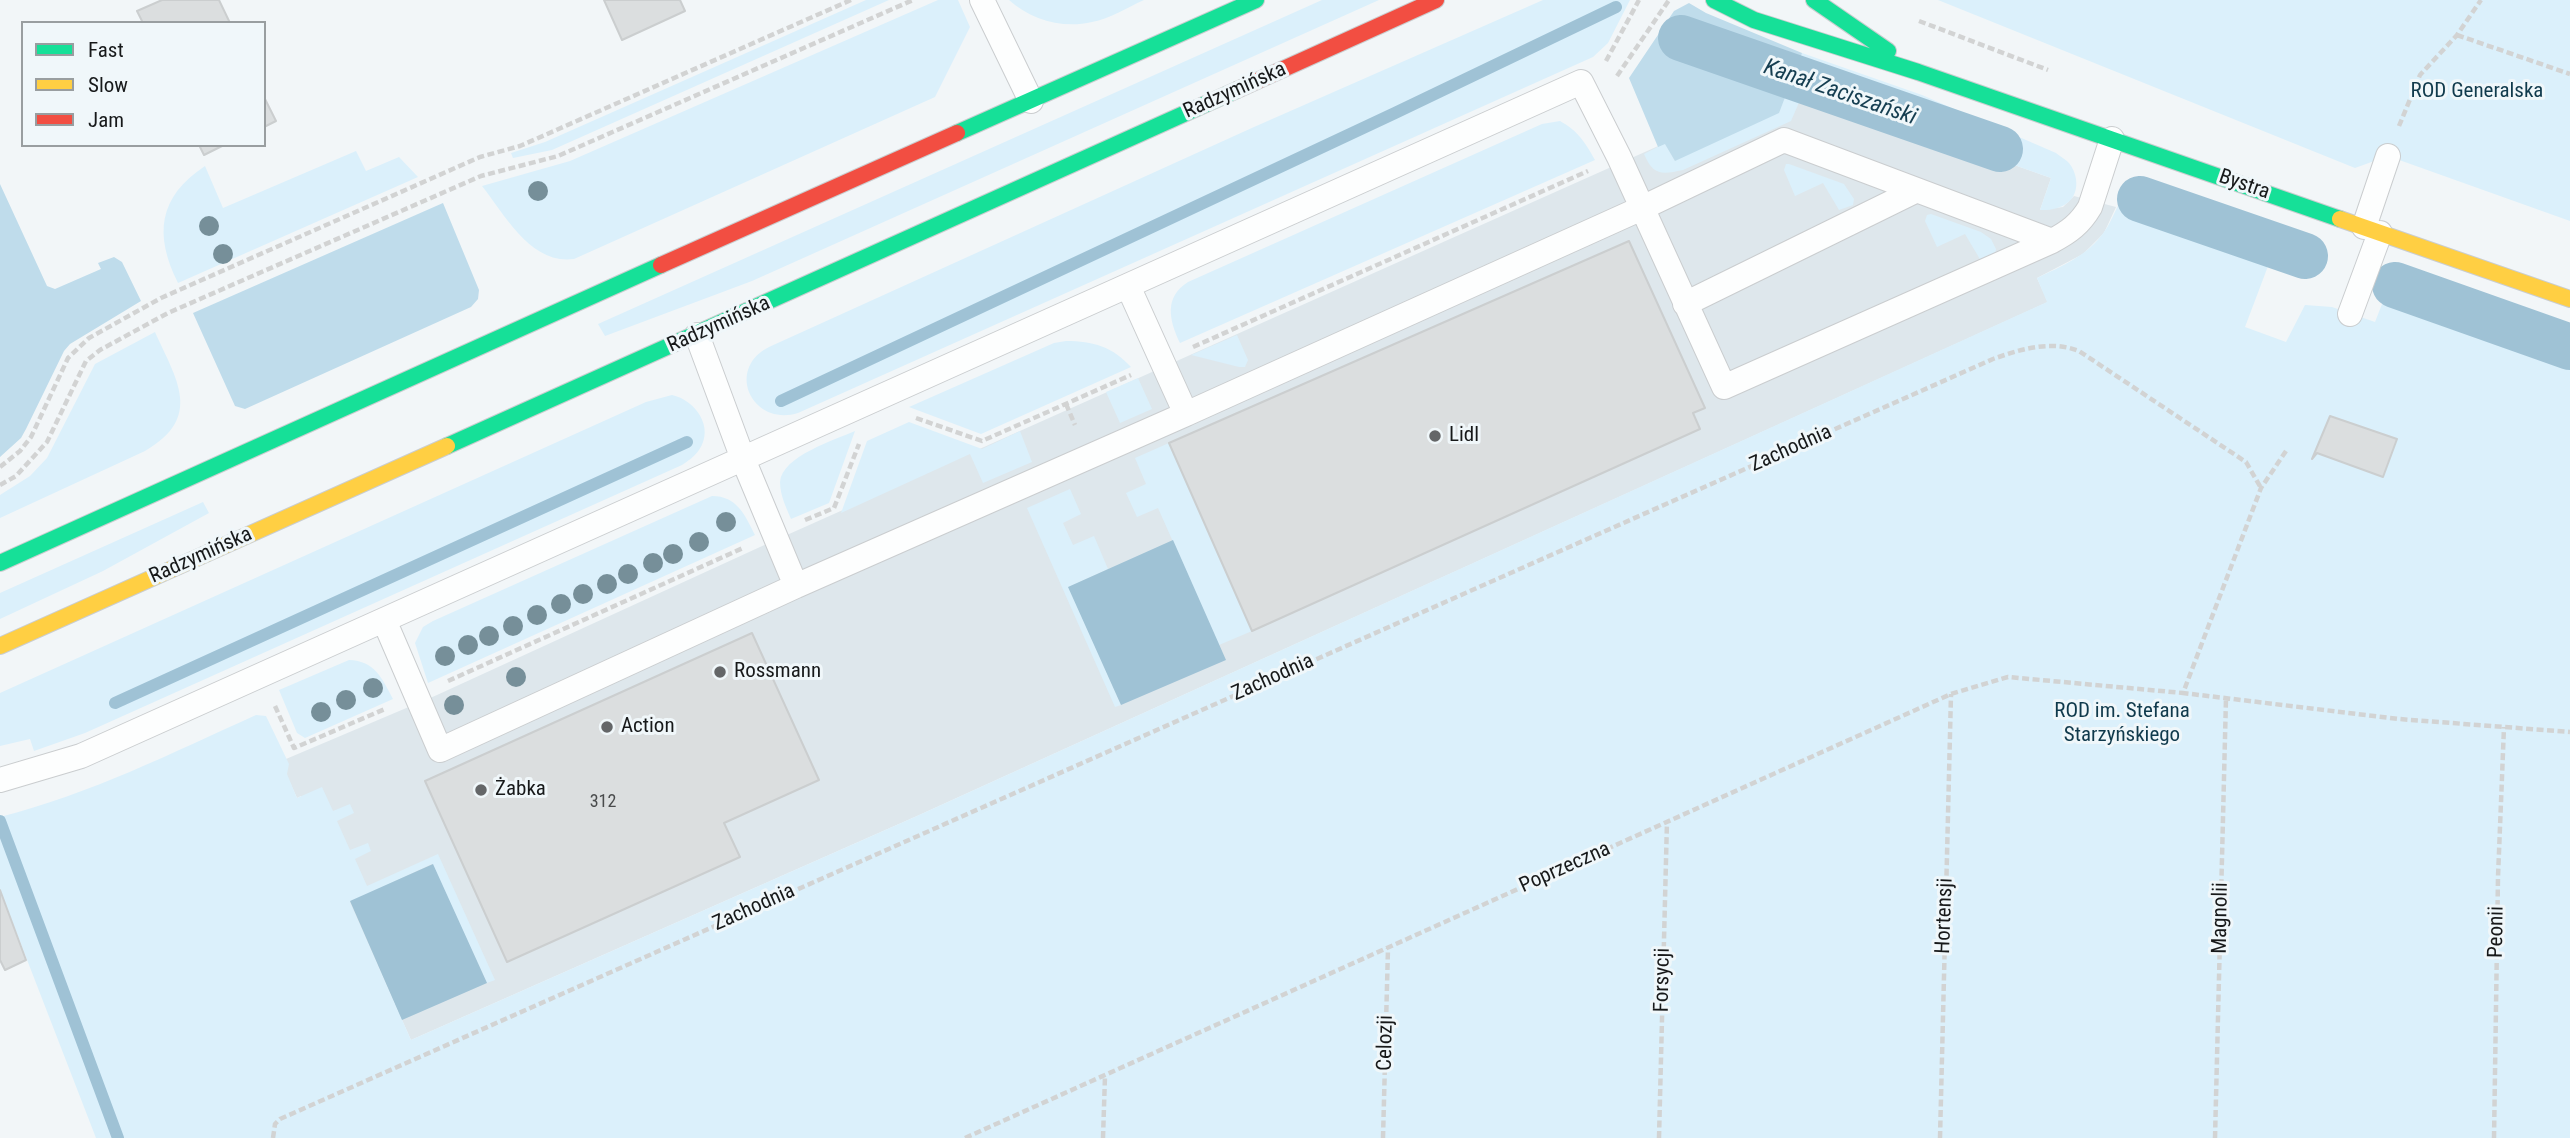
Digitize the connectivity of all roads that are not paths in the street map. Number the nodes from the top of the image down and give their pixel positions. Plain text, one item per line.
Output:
1 (982, 0) edge
2 (1256, 0) edge
3 (1436, 0) edge
4 (1714, 0) edge
5 (1814, 0) edge
6 (1919, 72) junction
7 (1031, 100) junction
8 (2112, 139) junction
9 (2388, 156) road end
10 (1916, 190) junction
11 (1642, 208) junction
12 (2372, 230) junction
13 (2052, 242) junction
14 (1128, 286) junction
15 (2570, 299) edge
16 (1685, 304) junction
17 (2350, 314) dead end
18 (696, 335) junction
19 (1186, 414) junction
20 (743, 459) junction
21 (0, 563) edge
22 (796, 586) junction
23 (384, 620) junction
24 (0, 646) edge
25 (0, 780) edge

1 - 7 lane
2 - 7 main road
3 - 18 main road, Radzymińska
4 - 6 main road, Bystra
5 - 6 main road, Bystra
6 - 8 main road, Bystra
7 - 21 main road
8 - 12 main road, Bystra
8 - 13 lane
9 - 12 lane
10 - 11 lane
10 - 13 lane
10 - 16 lane
11 - 14 lane
11 - 16 lane
11 - 19 lane
12 - 15 main road, Bystra
12 - 17 lane
13 - 16 lane
14 - 19 lane
14 - 20 lane
18 - 20 lane
18 - 24 main road, Radzymińska
19 - 22 lane
20 - 22 lane
20 - 23 lane
22 - 23 lane
23 - 25 lane

